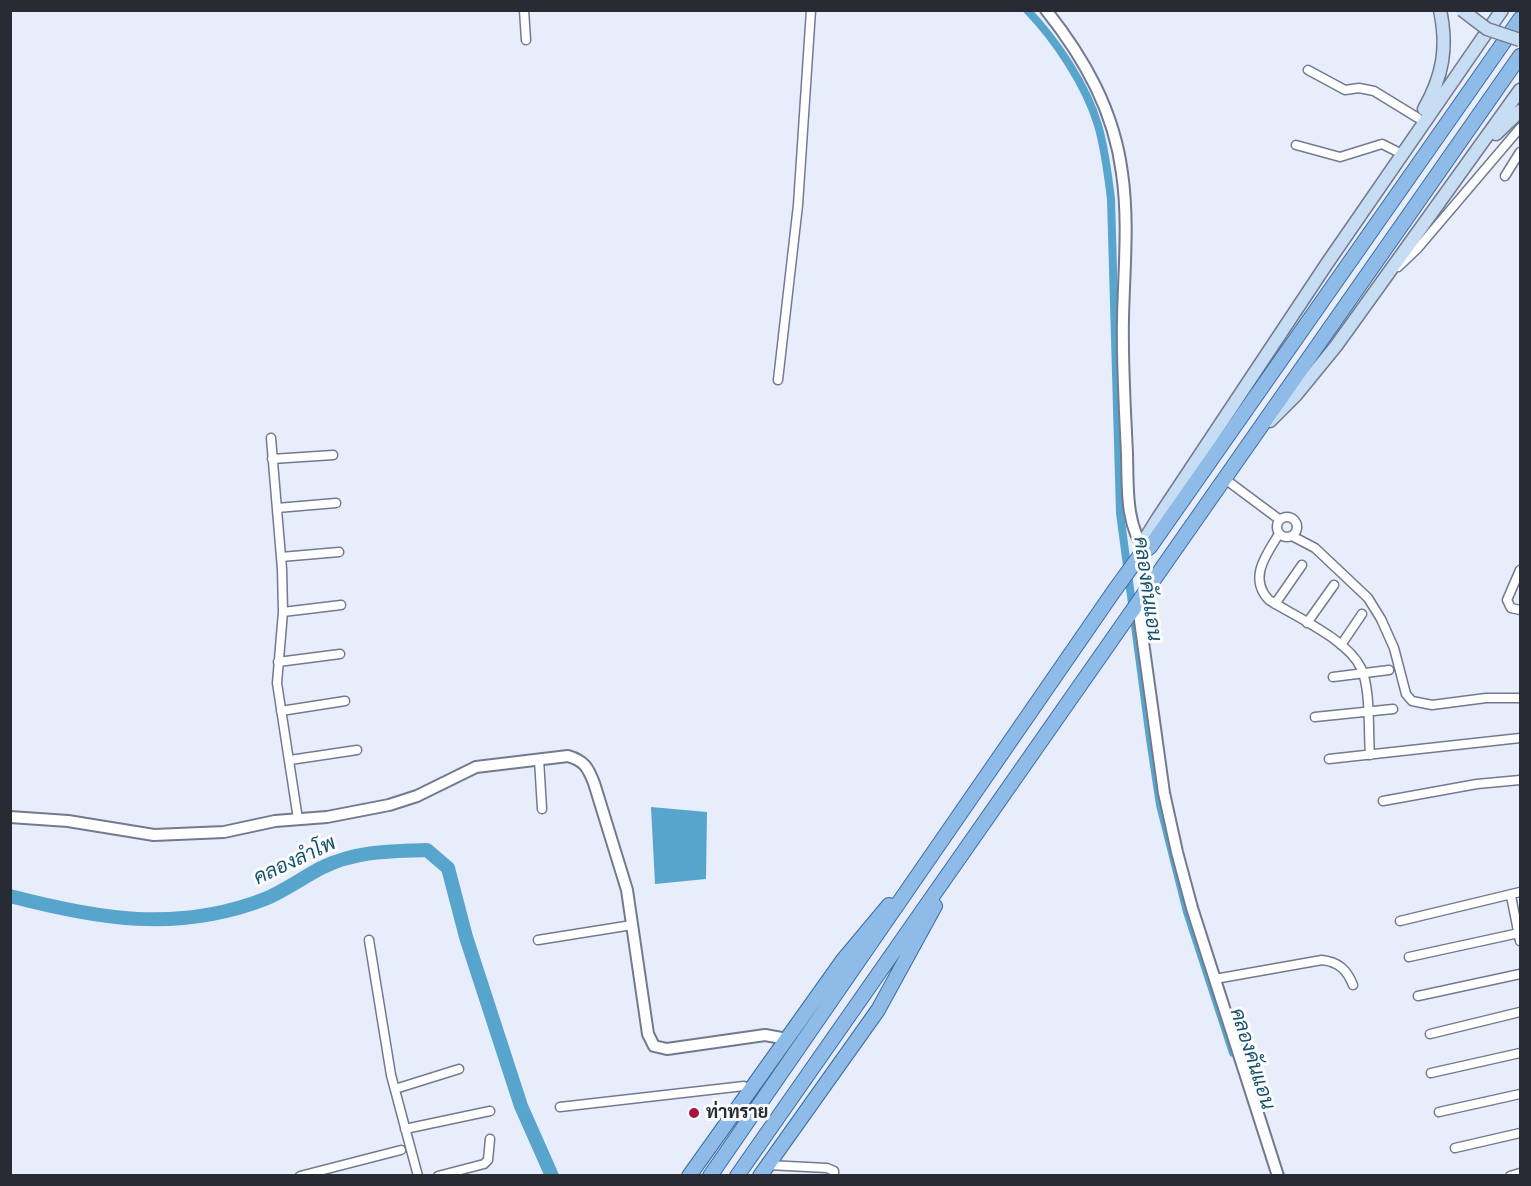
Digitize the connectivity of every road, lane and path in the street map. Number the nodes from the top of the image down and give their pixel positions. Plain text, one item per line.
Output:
1 (524, 10) edge
2 (811, 10) edge
3 (1046, 10) edge
4 (1440, 10) edge
5 (1462, 10) edge
6 (1492, 10) edge
7 (1502, 10) edge
8 (1521, 19) edge
9 (526, 40) dead end
10 (1521, 40) edge
11 (1521, 56) edge
12 (1308, 70) dead end
13 (1521, 90) edge
14 (1441, 97) junction
15 (1521, 111) edge
16 (1418, 118) junction
17 (1521, 128) edge
18 (1508, 141) junction
19 (1296, 145) dead end
20 (1521, 147) edge
21 (1398, 152) junction
22 (1521, 152) edge
23 (1505, 176) dead end
24 (1454, 183) junction
25 (1328, 262) junction
26 (1386, 278) junction
27 (778, 380) dead end
28 (1255, 436) junction
29 (271, 438) dead end
30 (333, 455) dead end
31 (272, 459) junction
32 (1225, 479) junction
33 (336, 503) dead end
34 (277, 508) junction
35 (1280, 520) junction
36 (1279, 534) junction
37 (1292, 536) junction
38 (339, 552) dead end
39 (1141, 553) junction
40 (281, 557) junction
41 (1302, 565) dead end
42 (1521, 570) edge
43 (1334, 585) dead end
44 (1275, 604) junction
45 (340, 605) dead end
46 (1136, 608) junction
47 (1521, 610) edge
48 (283, 612) junction
49 (1362, 614) dead end
50 (1307, 623) junction
51 (1341, 645) junction
52 (340, 654) dead end
53 (278, 662) junction
54 (1389, 670) dead end
55 (1363, 673) junction
56 (1333, 677) dead end
57 (1521, 698) edge
58 (345, 701) dead end
59 (1393, 709) dead end
60 (281, 711) junction
61 (1367, 712) junction
62 (1315, 717) dead end
63 (1521, 738) edge
64 (357, 750) dead end
65 (1370, 754) junction
66 (539, 759) junction
67 (1329, 759) dead end
68 (290, 760) junction
69 (1521, 780) edge
70 (1383, 801) dead end
71 (542, 810) dead end
72 (10, 817) edge
73 (298, 819) junction
74 (945, 837) junction
75 (948, 874) junction
76 (1521, 892) edge
77 (1511, 896) junction
78 (1400, 921) dead end
79 (632, 925) junction
80 (1520, 937) edge
81 (369, 940) dead end
82 (538, 940) dead end
83 (1409, 957) dead end
84 (1521, 974) edge
85 (830, 977) junction
86 (1215, 979) junction
87 (843, 985) junction
88 (1353, 985) dead end
89 (1418, 996) dead end
90 (1521, 1012) edge
91 (850, 1015) junction
92 (869, 1023) junction
93 (1430, 1034) dead end
94 (787, 1039) junction
95 (1521, 1053) edge
96 (459, 1069) dead end
97 (1431, 1073) dead end
98 (395, 1089) junction
99 (750, 1090) junction
100 (1521, 1094) edge
101 (560, 1107) dead end
102 (490, 1111) dead end
103 (1440, 1112) dead end
104 (405, 1129) junction
105 (1521, 1133) edge
106 (490, 1139) dead end
107 (1455, 1148) dead end
108 (401, 1150) dead end
109 (764, 1170) edge
110 (321, 1173) edge
111 (1521, 1173) edge
112 (300, 1176) edge
113 (418, 1176) edge
114 (438, 1176) edge
115 (689, 1176) edge
116 (710, 1176) edge
117 (737, 1176) edge
118 (834, 1176) edge
119 (1278, 1176) edge
120 (1510, 1176) edge

1 - 9 street
2 - 27 street
3 - 39 street
4 - 16 main road
5 - 10 main road, bridge
6 - 14 main road
7 - 14 main road
8 - 39 main road
11 - 28 main road
12 - 16 street
13 - 24 main road
14 - 25 main road
15 - 24 main road
16 - 21 main road
17 - 18 street
18 - 20 street
18 - 26 street
19 - 21 street
21 - 25 main road
22 - 23 street
24 - 26 main road
25 - 39 main road
26 - 28 main road
28 - 32 main road
29 - 31 street
30 - 31 street
31 - 34 street
32 - 35 street
32 - 46 main road
33 - 34 street
34 - 40 street
35 - 36 street
35 - 37 street
36 - 37 street
36 - 44 street
37 - 57 street
38 - 40 street
39 - 74 main road
40 - 48 street
41 - 44 street
42 - 47 street
43 - 50 street
44 - 50 street
45 - 48 street
46 - 75 main road
46 - 86 street
48 - 53 street
49 - 51 street
50 - 51 street
51 - 55 street
52 - 53 street
53 - 60 street
54 - 55 street
55 - 56 street
55 - 61 street
58 - 60 street
59 - 61 street
60 - 68 street
61 - 62 street
61 - 65 street
63 - 65 street
64 - 68 street
65 - 67 street
66 - 71 street
66 - 73 street
66 - 79 street
68 - 73 street
69 - 70 street
72 - 73 street
74 - 85 main road
74 - 87 main road
75 - 91 main road
75 - 92 main road
76 - 77 street
77 - 78 street
77 - 80 street
79 - 82 street
79 - 94 street
80 - 83 street
81 - 98 street
84 - 89 street
85 - 87 main road
85 - 94 main road
86 - 88 street
86 - 119 street
87 - 116 main road
90 - 93 street
91 - 92 main road
91 - 117 main road
92 - 109 main road
94 - 99 main road
95 - 97 street
96 - 98 street
98 - 104 street
99 - 101 street
99 - 115 main road
100 - 103 street
102 - 104 street
104 - 113 street
105 - 107 street
106 - 114 street
108 - 110 street
109 - 118 street
110 - 112 street
111 - 120 street

